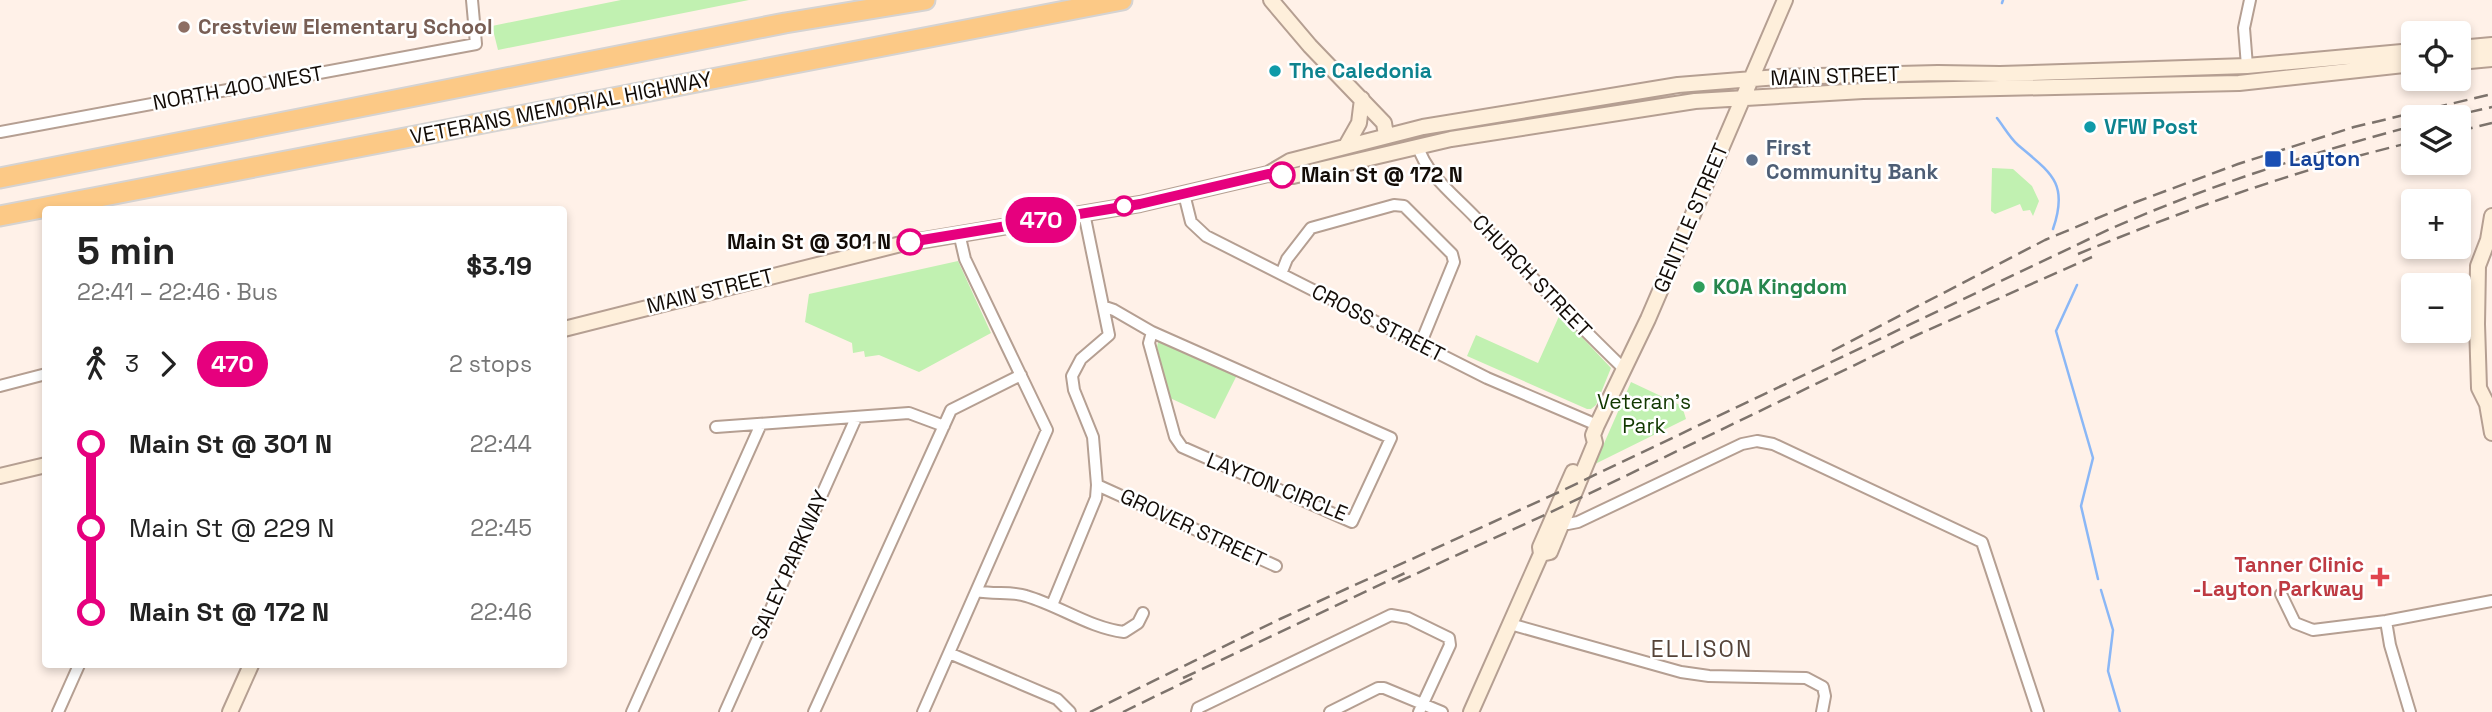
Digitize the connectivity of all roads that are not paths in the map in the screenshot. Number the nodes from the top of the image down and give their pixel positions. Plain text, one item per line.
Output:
1 (472, 0) edge
2 (925, 0) edge
3 (1122, 0) edge
4 (1785, 0) edge
5 (2250, 0) edge
6 (1272, 2) edge
7 (2492, 46) edge
8 (2471, 47) edge
9 (2401, 52) edge
10 (2492, 59) edge
11 (2471, 61) edge
12 (2401, 65) edge
13 (2247, 66) junction
14 (1751, 79) junction
15 (1743, 97) junction
16 (1362, 99) junction
17 (1479, 117) junction
18 (0, 132) edge
19 (1386, 135) junction
20 (1346, 146) junction
21 (1418, 146) junction
22 (1268, 174) junction
23 (0, 178) edge
24 (1184, 194) junction
25 (52, 206) edge
26 (42, 208) edge
27 (1084, 213) junction
28 (0, 216) edge
29 (2492, 216) edge
30 (958, 233) junction
31 (2490, 247) edge
32 (1281, 274) junction
33 (1105, 307) junction
34 (567, 328) edge
35 (1152, 332) junction
36 (1420, 345) junction
37 (1624, 369) junction
38 (42, 375) edge
39 (1021, 375) junction
40 (0, 386) edge
41 (2490, 398) edge
42 (856, 418) junction
43 (761, 424) junction
44 (944, 426) junction
45 (716, 427) dead end
46 (1595, 430) junction
47 (2492, 433) edge
48 (42, 466) edge
49 (0, 476) edge
50 (1097, 485) junction
51 (1563, 523) junction
52 (1541, 554) junction
53 (1276, 566) dead end
54 (977, 591) junction
55 (2281, 594) dead end
56 (2492, 601) edge
57 (1052, 605) junction
58 (1143, 613) dead end
59 (2386, 621) junction
60 (1510, 624) junction
61 (949, 653) junction
62 (78, 668) edge
63 (250, 668) edge
64 (1421, 708) edge
65 (58, 712) edge
66 (230, 712) edge
67 (632, 712) edge
68 (724, 712) edge
69 (814, 712) edge
70 (923, 712) edge
71 (1070, 712) edge
72 (1197, 712) edge
73 (1330, 712) edge
74 (1442, 712) edge
75 (1471, 712) edge
76 (1822, 712) edge
77 (2038, 712) edge
78 (2410, 712) edge

1 - 18 street, NORTH 400 WEST
2 - 23 highway, VETERANS MEMORIAL HIGHWAY
3 - 25 highway, VETERANS MEMORIAL HIGHWAY
4 - 14 main road, GENTILE STREET
5 - 13 street
6 - 16 main road
7 - 8 main road
9 - 13 main road, MAIN STREET
10 - 11 main road
12 - 15 main road, MAIN STREET
13 - 14 main road, MAIN STREET
14 - 15 main road, GENTILE STREET
14 - 17 main road, MAIN STREET
15 - 21 main road, MAIN STREET
15 - 37 main road, GENTILE STREET
16 - 19 main road
16 - 20 main road
17 - 19 main road, MAIN STREET
17 - 21 main road
19 - 20 main road, MAIN STREET
20 - 22 main road, MAIN STREET
21 - 22 main road, MAIN STREET
21 - 37 street, CHURCH STREET
22 - 24 main road, MAIN STREET
24 - 27 main road, MAIN STREET
24 - 32 street, CROSS STREET
26 - 28 highway, VETERANS MEMORIAL HIGHWAY
27 - 30 main road, MAIN STREET
27 - 33 street
29 - 31 main road
30 - 34 main road, MAIN STREET
30 - 39 street
31 - 41 main road
32 - 36 street, CROSS STREET
32 - 36 street
33 - 35 street, LAYTON CIRCLE
33 - 50 street, GROVER STREET
35 - 35 street, LAYTON CIRCLE
36 - 46 street, CROSS STREET
37 - 46 main road, GENTILE STREET
38 - 40 street
39 - 44 street
39 - 54 street
41 - 47 main road
42 - 43 street
42 - 44 street
42 - 68 street, SALEY PARKWAY
43 - 45 street
43 - 67 street
44 - 69 street
46 - 51 main road, GENTILE STREET
46 - 52 main road, GENTILE STREET
48 - 49 main road
50 - 53 street, GROVER STREET
50 - 57 street
51 - 52 main road, GENTILE STREET
51 - 77 street
52 - 60 main road, GENTILE STREET
54 - 57 street
54 - 61 street
55 - 59 street
56 - 59 street
57 - 58 street
59 - 78 street
60 - 75 main road, GENTILE STREET
60 - 76 street
61 - 70 street
61 - 71 street
62 - 65 street
63 - 66 main road
64 - 72 street
64 - 73 street
64 - 74 street

